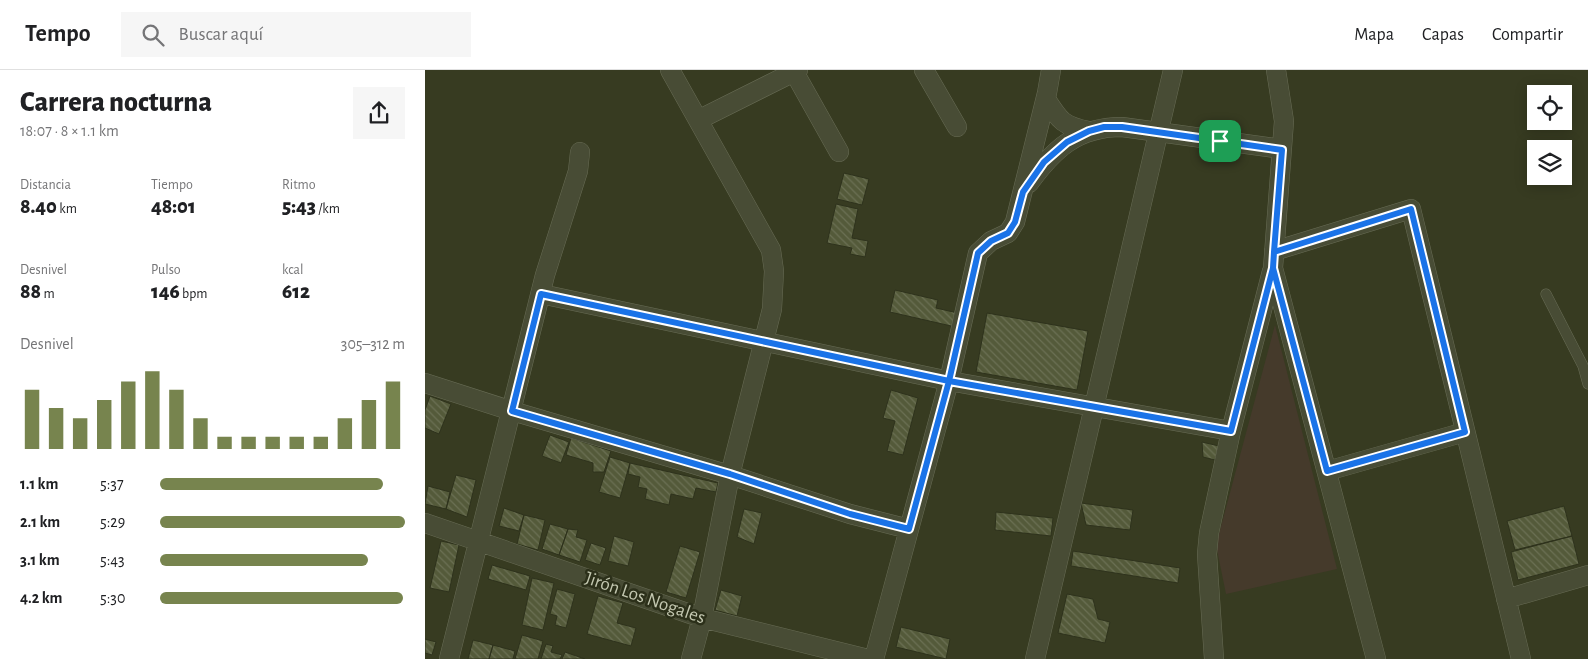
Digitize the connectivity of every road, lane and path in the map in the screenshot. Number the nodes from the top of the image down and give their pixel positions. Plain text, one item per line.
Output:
1 (670, 70) edge
2 (924, 70) edge
3 (1051, 70) edge
4 (1173, 70) edge
5 (1276, 70) edge
6 (795, 71) edge
7 (1046, 99) junction
8 (698, 120) junction
9 (957, 127) dead end
10 (1089, 131) junction
11 (1158, 132) junction
12 (1282, 150) junction
13 (580, 152) dead end
14 (839, 152) dead end
15 (1023, 192) junction
16 (1273, 260) junction
17 (541, 294) junction
18 (1546, 294) dead end
19 (765, 341) junction
20 (949, 381) junction
21 (425, 383) edge
22 (1588, 384) edge
23 (1095, 407) junction
24 (512, 411) junction
25 (1231, 431) junction
26 (1465, 432) junction
27 (1327, 471) junction
28 (730, 474) junction
29 (425, 523) edge
30 (909, 529) junction
31 (478, 541) junction
32 (1588, 575) edge
33 (1506, 599) junction
34 (702, 618) junction
35 (449, 659) edge
36 (691, 659) edge
37 (868, 659) edge
38 (874, 659) edge
39 (1035, 659) edge
40 (1214, 659) edge
41 (1376, 659) edge
42 (1521, 659) edge

1 - 8 street
2 - 9 street
3 - 7 street
4 - 11 street
5 - 12 street
6 - 8 street
6 - 14 street
7 - 10 street
7 - 15 street
8 - 19 street
10 - 11 street
10 - 15 street
11 - 12 street
11 - 23 street
12 - 16 street
13 - 17 street
15 - 20 street
16 - 25 street
16 - 26 street
16 - 27 street
17 - 19 street
17 - 24 street
18 - 22 lane
19 - 20 street
19 - 28 street
20 - 23 street
20 - 30 street
21 - 24 street
23 - 25 street
23 - 39 street
24 - 28 street
24 - 31 street
25 - 40 street
26 - 27 street
26 - 33 street
27 - 41 street
28 - 30 street
28 - 34 street
29 - 31 street, Jirón Los Nogales
30 - 38 street
31 - 34 street, Jirón Los Nogales
31 - 35 street
32 - 33 street
33 - 42 street
34 - 36 street
34 - 37 street, Jirón Los Nogales

